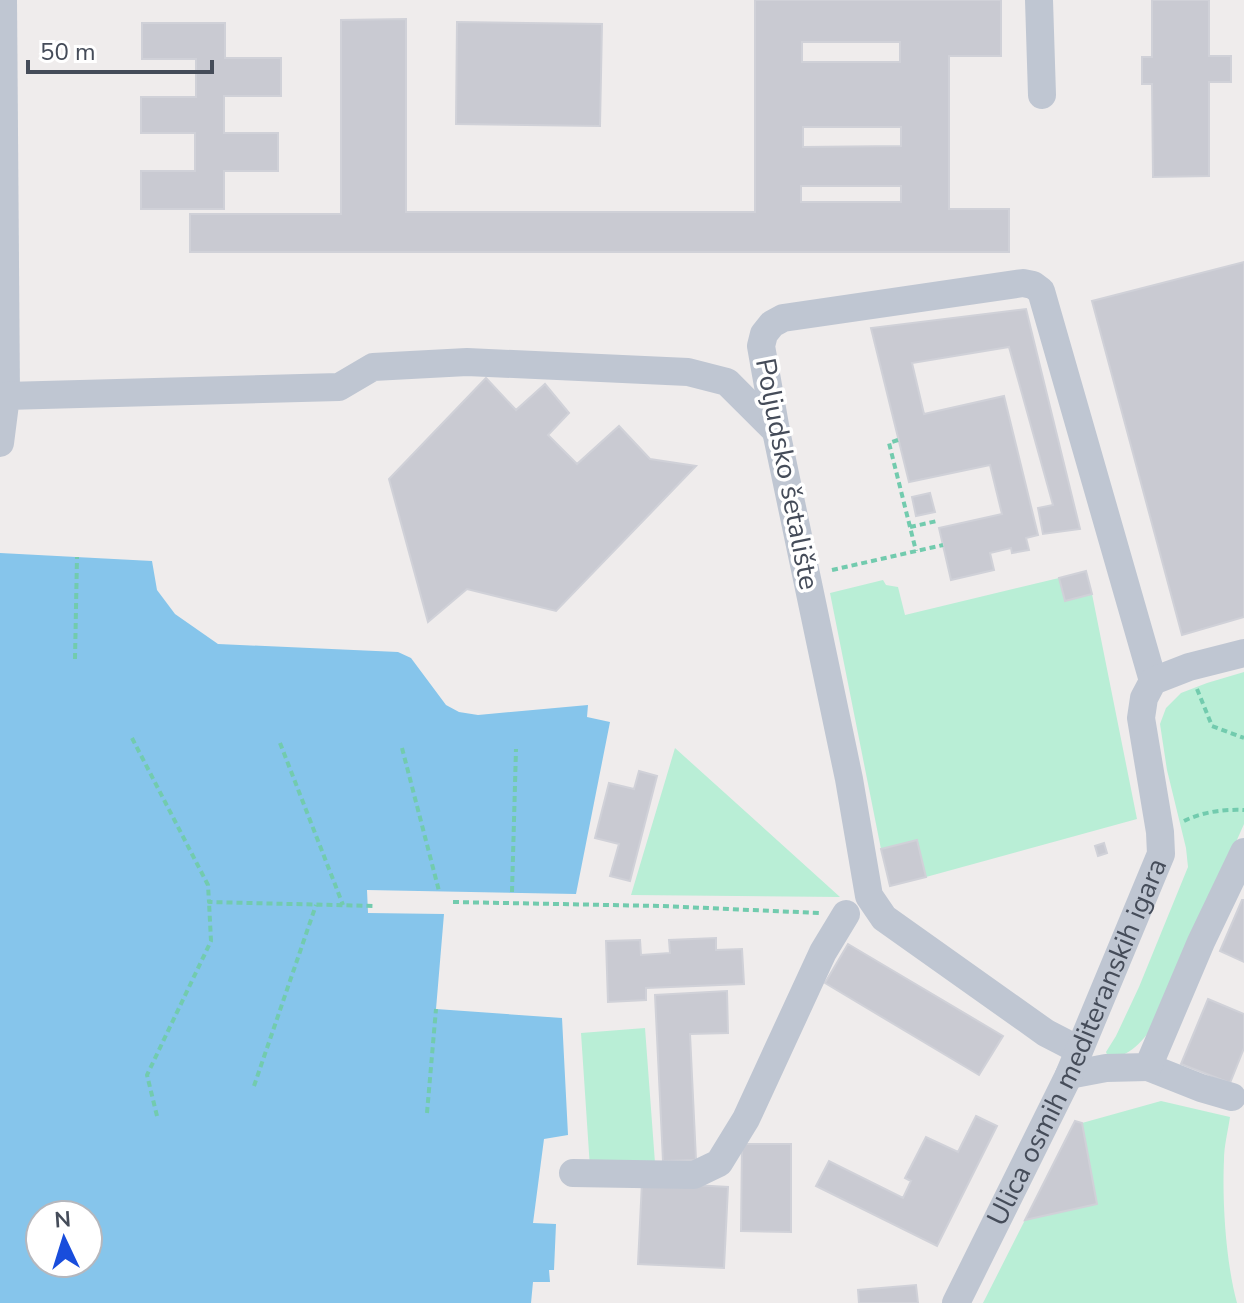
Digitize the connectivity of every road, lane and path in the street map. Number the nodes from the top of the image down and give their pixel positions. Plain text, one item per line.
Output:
1 (3, 0) edge
2 (1039, 0) edge
3 (1042, 95) dead end
4 (6, 396) junction
5 (776, 431) junction
6 (898, 440) dead end
7 (0, 443) edge
8 (937, 521) dead end
9 (910, 527) junction
10 (943, 545) dead end
11 (916, 551) junction
12 (77, 557) dead end
13 (807, 576) junction
14 (1244, 653) edge
15 (75, 659) dead end
16 (1189, 667) junction
17 (1153, 681) junction
18 (132, 738) dead end
19 (1244, 738) edge
20 (280, 743) dead end
21 (402, 748) dead end
22 (516, 749) dead end
23 (1244, 810) edge
24 (1193, 816) dead end
25 (1244, 852) edge
26 (439, 891) dead end
27 (512, 892) dead end
28 (209, 902) junction
29 (453, 902) dead end
30 (316, 905) junction
31 (343, 905) junction
32 (374, 906) dead end
33 (840, 914) junction
34 (884, 918) junction
35 (436, 1009) dead end
36 (1074, 1062) junction
37 (1148, 1067) junction
38 (254, 1086) dead end
39 (1232, 1097) dead end
40 (427, 1113) dead end
41 (157, 1116) dead end
42 (573, 1173) dead end
43 (956, 1303) edge

1 - 4 street
2 - 3 street
4 - 5 street
4 - 7 street
5 - 13 street, Poljudsko šetalište
5 - 17 street, Poljudsko šetalište
6 - 9 path
8 - 9 path
9 - 11 path
10 - 11 path
11 - 13 path
12 - 15 path
13 - 34 street, Poljudsko šetalište
14 - 16 street
16 - 17 street
16 - 19 path
17 - 36 street, Ulica osmih mediteranskih igara
18 - 28 path
20 - 31 path
21 - 26 path
22 - 27 path
23 - 24 path
25 - 37 street
28 - 30 path
28 - 41 path
29 - 33 path
30 - 31 path
30 - 38 path
31 - 32 path
33 - 34 street
33 - 42 street
34 - 36 street, Poljudsko šetalište
35 - 40 path
36 - 37 street
36 - 43 street, Ulica osmih mediteranskih igara
37 - 39 street

